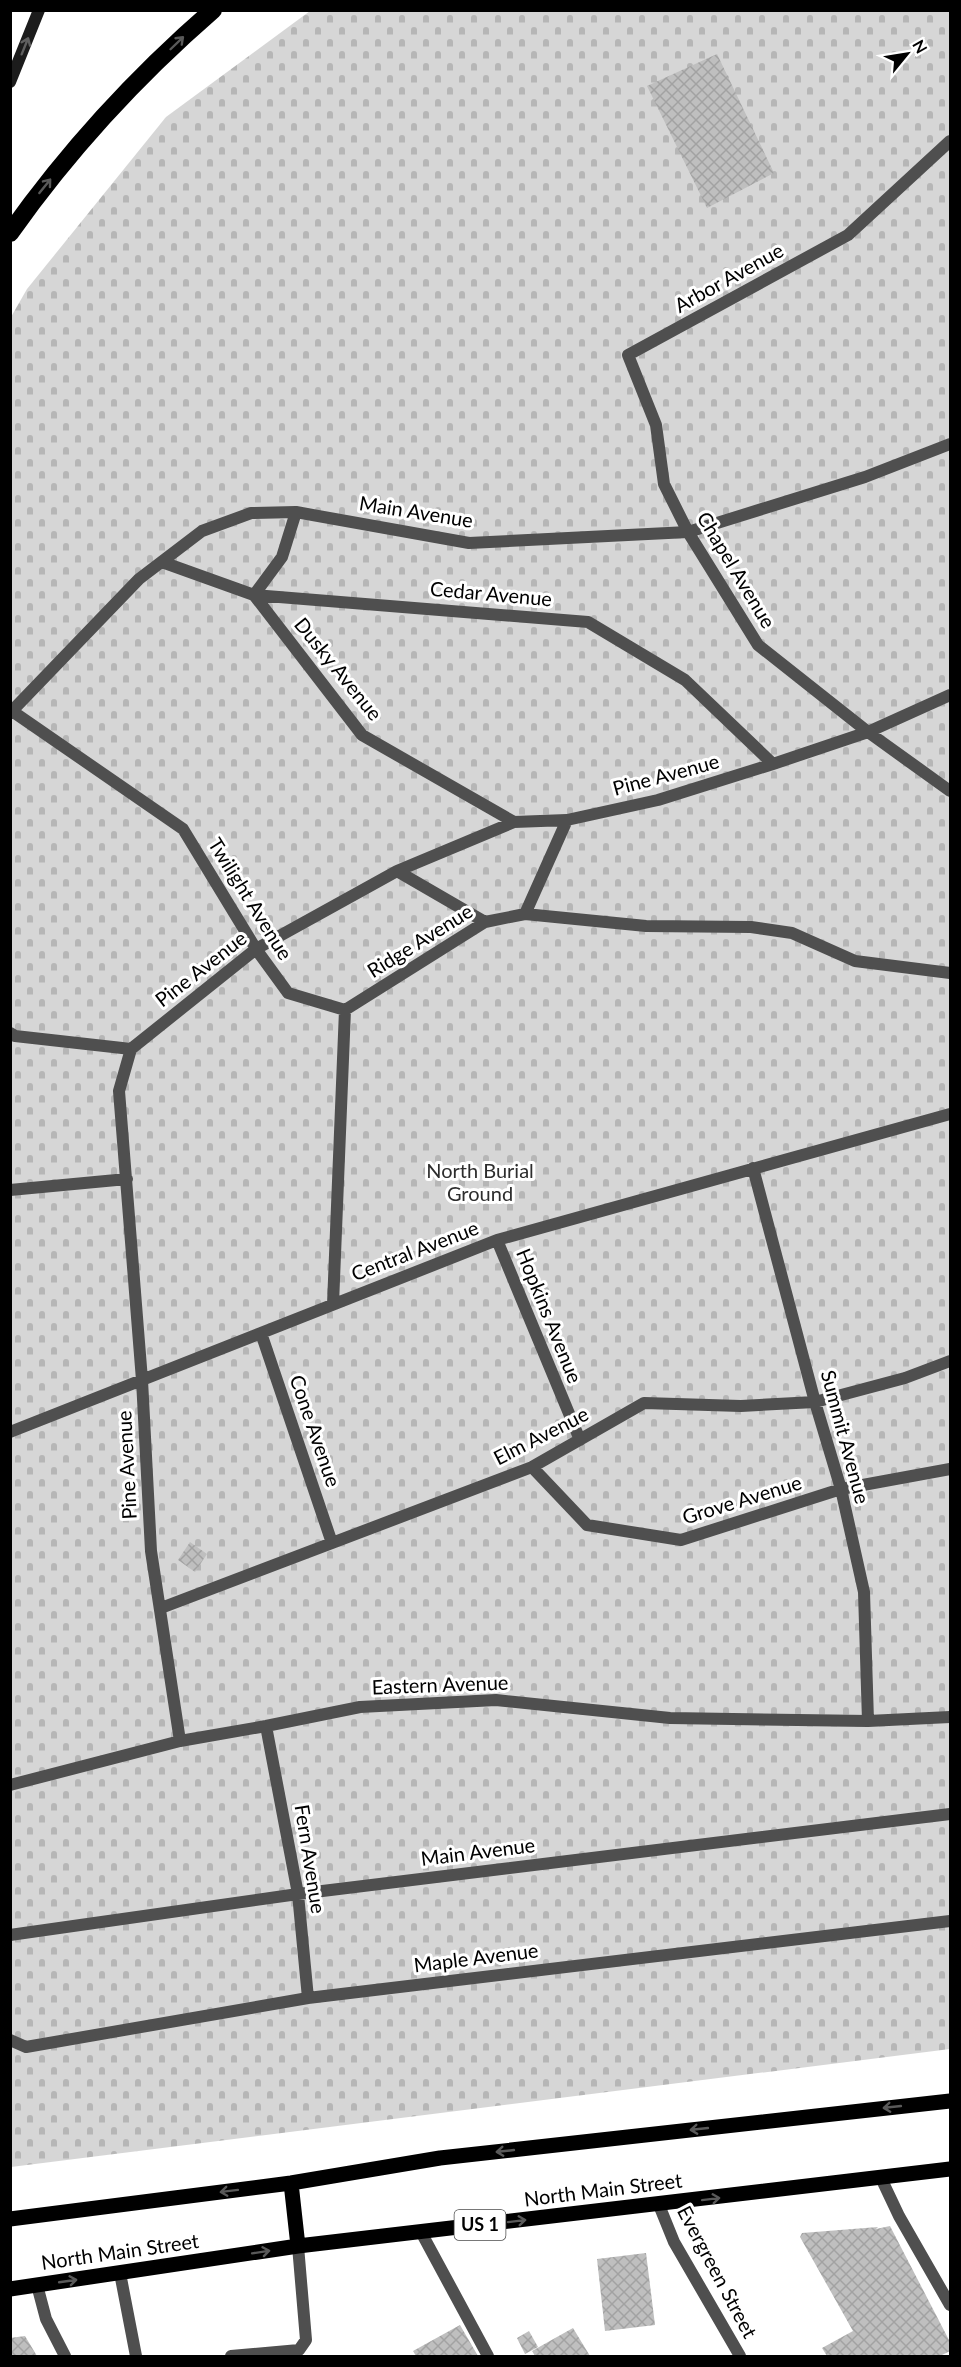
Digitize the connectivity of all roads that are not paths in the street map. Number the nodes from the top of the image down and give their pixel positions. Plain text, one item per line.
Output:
1 (39, 10) edge
2 (213, 10) edge
3 (10, 82) edge
4 (951, 141) edge
5 (10, 233) edge
6 (628, 355) joint
7 (951, 444) edge
8 (296, 512) junction
9 (688, 532) junction
10 (162, 562) junction
11 (254, 596) junction
12 (951, 695) edge
13 (11, 712) edge
14 (868, 732) junction
15 (773, 764) junction
16 (951, 791) edge
17 (567, 820) junction
18 (514, 822) junction
19 (397, 871) junction
20 (525, 914) junction
21 (485, 922) junction
22 (256, 949) junction
23 (951, 973) edge
24 (345, 1010) junction
25 (10, 1033) edge
26 (132, 1049) junction
27 (951, 1114) edge
28 (753, 1168) junction
29 (127, 1179) junction
30 (10, 1190) edge
31 (497, 1240) junction
32 (333, 1304) junction
33 (261, 1333) junction
34 (951, 1361) edge
35 (142, 1380) junction
36 (815, 1402) junction
37 (10, 1432) edge
38 (580, 1440) junction
39 (532, 1467) junction
40 (951, 1469) edge
41 (841, 1489) junction
42 (332, 1543) junction
43 (161, 1608) junction
44 (951, 1718) edge
45 (868, 1721) junction
46 (266, 1726) junction
47 (180, 1741) junction
48 (10, 1785) edge
49 (951, 1814) edge
50 (298, 1894) junction
51 (951, 1921) edge
52 (10, 1935) edge
53 (308, 1998) junction
54 (10, 2040) edge
55 (951, 2101) edge
56 (951, 2169) edge
57 (881, 2178) junction
58 (291, 2182) junction
59 (659, 2205) junction
60 (10, 2219) edge
61 (421, 2232) junction
62 (298, 2246) junction
63 (120, 2273) junction
64 (37, 2285) junction
65 (10, 2289) edge
66 (951, 2306) edge
67 (65, 2356) edge
68 (136, 2356) edge
69 (231, 2356) edge
70 (488, 2356) edge
71 (740, 2356) edge

3 -> 1 main road
5 -> 2 highway
4 - 6 street, Arbor Avenue
6 - 9 street, Chapel Avenue
7 - 9 street, Main Avenue
8 - 9 street, Main Avenue
8 - 10 street, Main Avenue
8 - 11 street
9 - 14 street, Chapel Avenue
10 - 11 street, Cedar Avenue
10 - 13 street, Main Avenue
11 - 15 street, Cedar Avenue
11 - 18 street, Dusky Avenue
12 - 14 street, Pine Avenue
13 - 22 street, Twilight Avenue
14 - 15 street, Pine Avenue
14 - 16 street, Chapel Avenue
15 - 17 street, Pine Avenue
17 - 18 street, Pine Avenue
17 - 20 street
18 - 19 street, Pine Avenue
19 - 21 street
19 - 22 street, Pine Avenue
20 - 21 street, Ridge Avenue
20 - 23 street, Ridge Avenue
21 - 24 street, Ridge Avenue
22 - 24 street, Twilight Avenue
22 - 26 street, Pine Avenue
24 - 32 street
25 - 26 street
26 - 29 street, Pine Avenue
27 - 28 street, Central Avenue
28 - 31 street, Central Avenue
28 - 36 street, Summit Avenue
29 - 30 street
29 - 35 street, Pine Avenue
31 - 32 street, Central Avenue
31 - 38 street, Hopkins Avenue
32 - 33 street, Central Avenue
33 - 35 street, Central Avenue
33 - 42 street, Cone Avenue
34 - 36 street, Elm Avenue
35 - 37 street, Central Avenue
35 - 43 street, Pine Avenue
36 - 38 street, Elm Avenue
36 - 41 street, Summit Avenue
38 - 39 street, Elm Avenue
39 - 41 street, Grove Avenue
39 - 42 street, Elm Avenue
40 - 41 street, Grove Avenue
41 - 45 street, Summit Avenue
42 - 43 street, Elm Avenue
43 - 47 street, Pine Avenue
44 - 45 street, Eastern Avenue
45 - 46 street, Eastern Avenue
46 - 47 street, Eastern Avenue
46 - 50 street, Fern Avenue
47 - 48 street, Eastern Avenue
49 - 50 street, Main Avenue
50 - 52 street, Main Avenue
50 - 53 street, Fern Avenue
51 - 53 street, Maple Avenue
53 - 54 street, Maple Avenue
55 -> 58 main road
56 - 57 main road, North Main Street / US 1
59 -> 57 main road, North Main Street / US 1
57 - 66 street
58 -> 60 main road
58 - 62 main road
61 -> 59 main road, North Main Street / US 1
59 - 71 street, Evergreen Street
61 - 62 main road, North Main Street / US 1
61 - 70 street
63 -> 62 main road, North Main Street / US 1
62 - 69 street
64 -> 63 main road, North Main Street / US 1
63 - 68 street
64 - 65 main road, North Main Street / US 1
64 - 67 street

